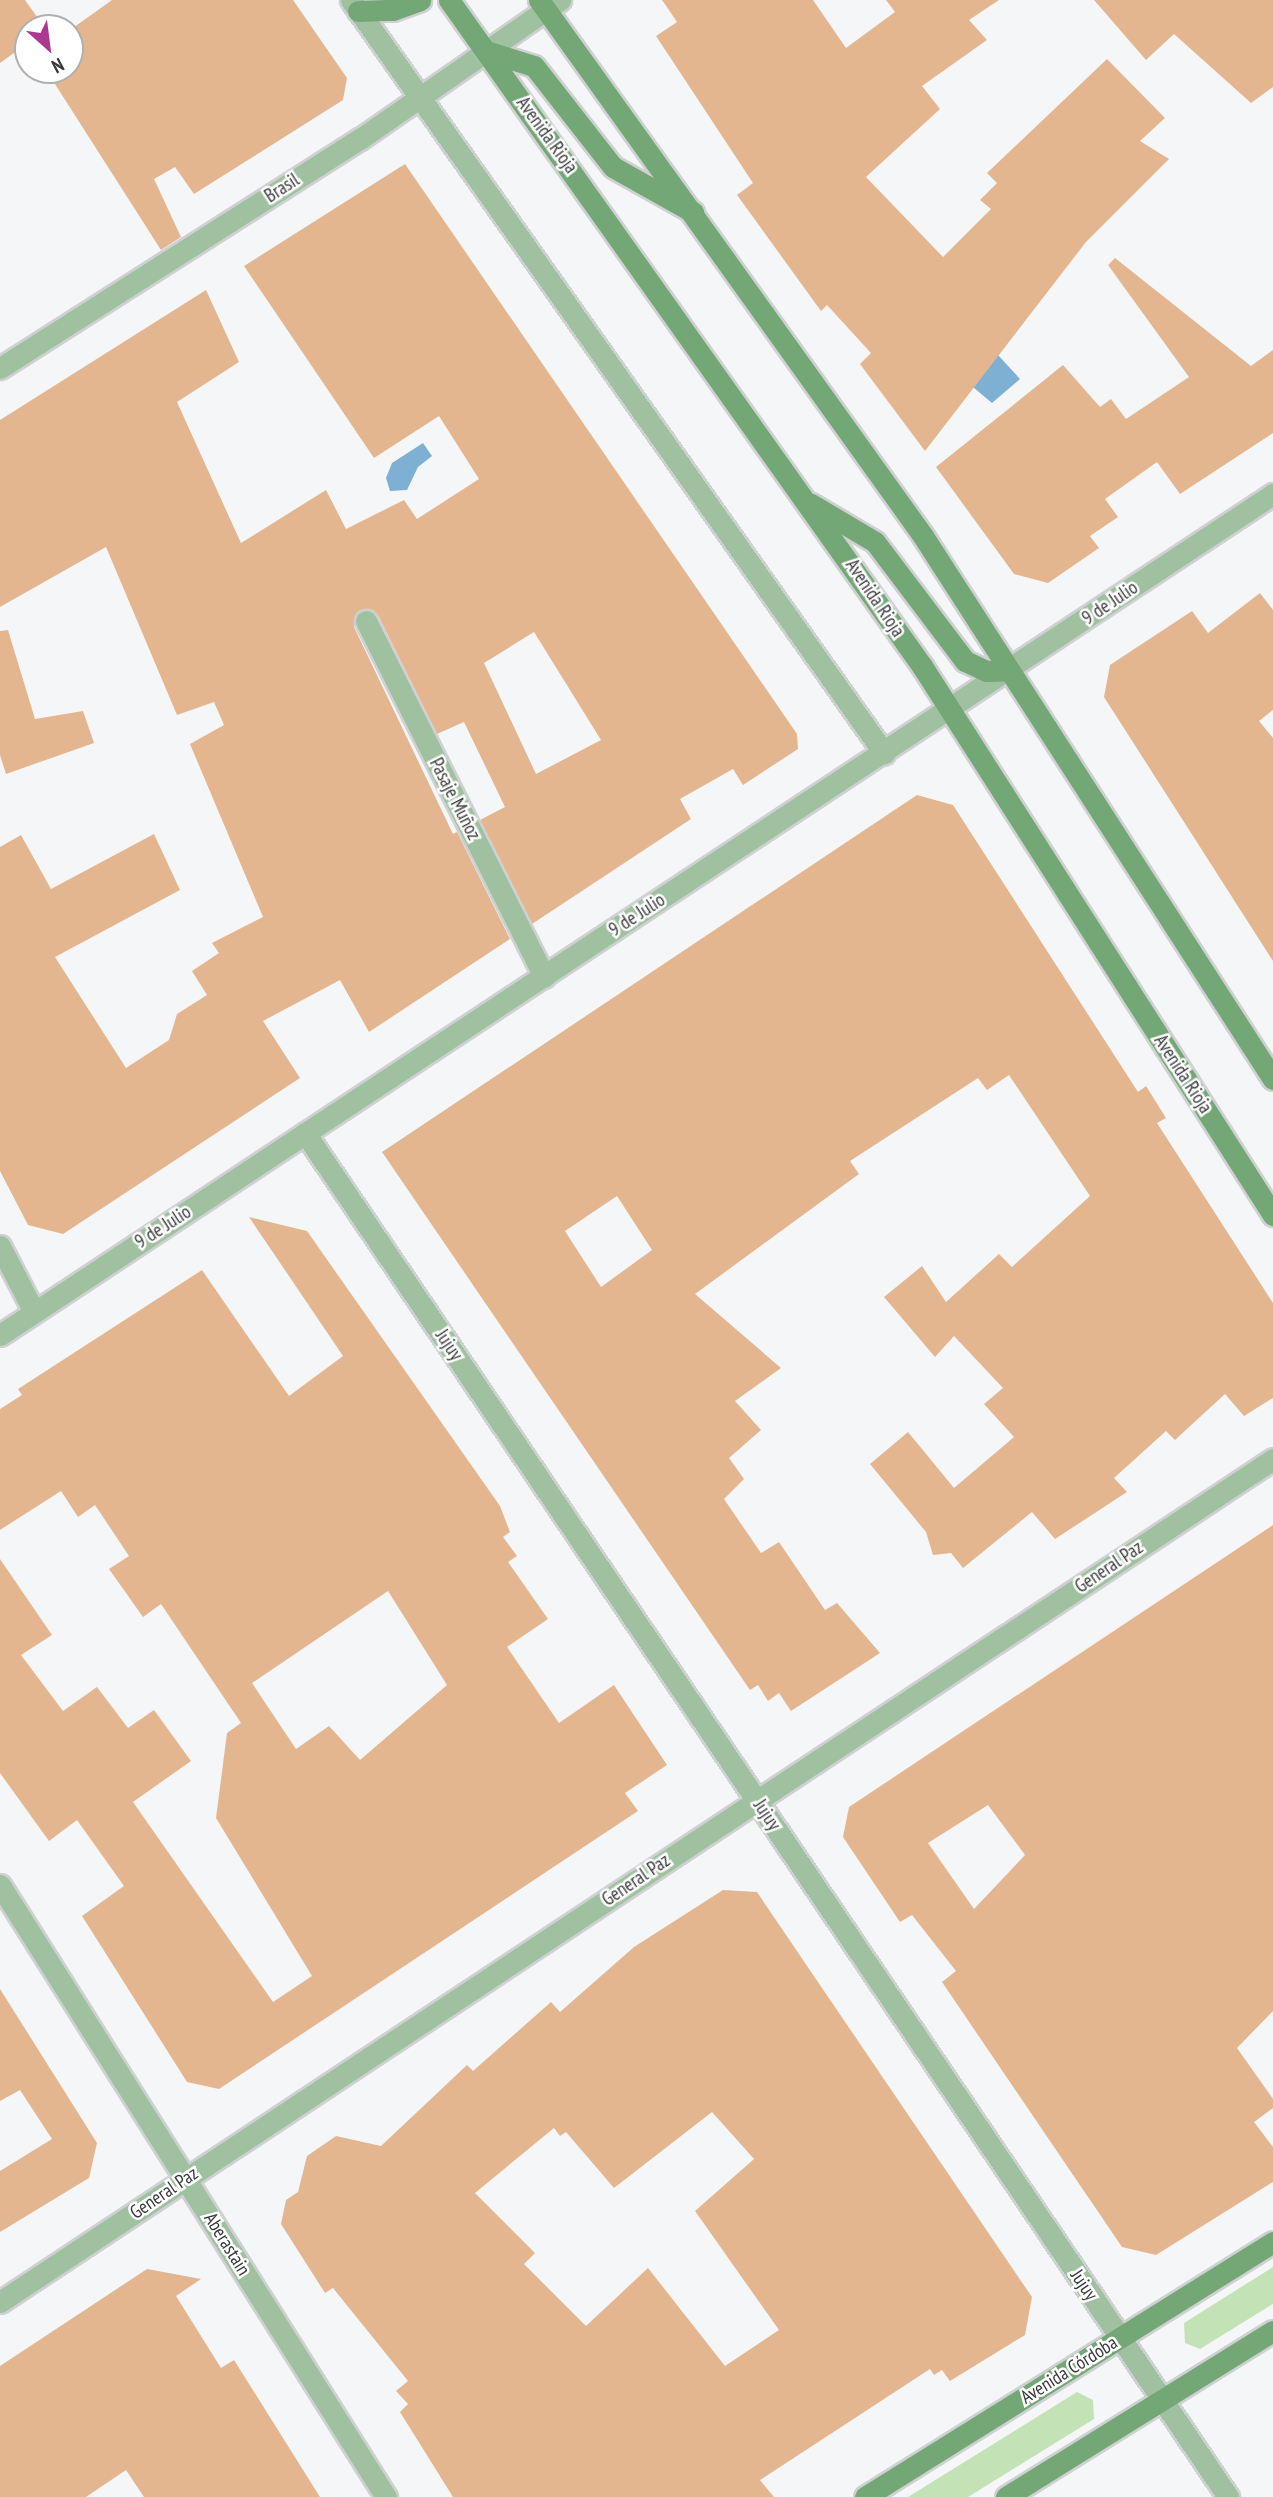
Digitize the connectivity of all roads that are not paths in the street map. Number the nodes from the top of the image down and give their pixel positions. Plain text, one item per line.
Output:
1 (418, 0) edge
2 (447, 1) edge
3 (548, 3) edge
4 (355, 5) edge
5 (486, 51) junction
6 (418, 97) junction
7 (693, 212) junction
8 (0, 368) edge
9 (1273, 494) edge
10 (811, 504) junction
11 (366, 621) dead end
12 (1009, 670) junction
13 (950, 709) junction
14 (884, 753) junction
15 (544, 977) junction
16 (1273, 1079) edge
17 (306, 1133) junction
18 (1273, 1215) edge
19 (0, 1246) edge
20 (34, 1312) junction
21 (0, 1335) edge
22 (1273, 1458) edge
23 (757, 1800) junction
24 (0, 1885) edge
25 (186, 2179) junction
26 (1273, 2242) edge
27 (0, 2302) edge
28 (1273, 2331) edge
29 (1120, 2338) junction
30 (1162, 2400) junction
31 (386, 2497) edge
32 (865, 2497) edge
33 (1006, 2497) edge
34 (1228, 2497) edge

1 - 4 main road
2 - 5 main road, Avenida Rioja
3 - 5 street, Brasil
3 - 7 main road
4 - 6 street
5 - 6 street, Brasil
5 - 7 main road
5 - 10 main road, Avenida Rioja
6 - 8 street, Brasil
6 - 14 street
7 - 12 main road
9 - 12 street, 9 de Julio
10 - 12 main road
10 - 13 main road, Avenida Rioja
11 - 15 street, Pasaje Muñoz
12 - 13 street, 9 de Julio
12 - 16 main road
13 - 14 street, 9 de Julio
13 - 18 main road, Avenida Rioja
14 - 15 street, 9 de Julio
15 - 17 street, 9 de Julio
17 - 20 street, 9 de Julio
17 - 23 street, Jujuy
19 - 20 street
20 - 21 street, 9 de Julio
22 - 23 street, General Paz
23 - 25 street, General Paz
23 - 29 street, Jujuy
24 - 25 street, Aberastain
25 - 27 street, General Paz
25 - 31 street, Aberastain
26 - 29 main road, Avenida Córdoba
28 - 30 main road
29 - 30 street, Jujuy
29 - 32 main road, Avenida Córdoba
30 - 33 main road
30 - 34 street, Jujuy

